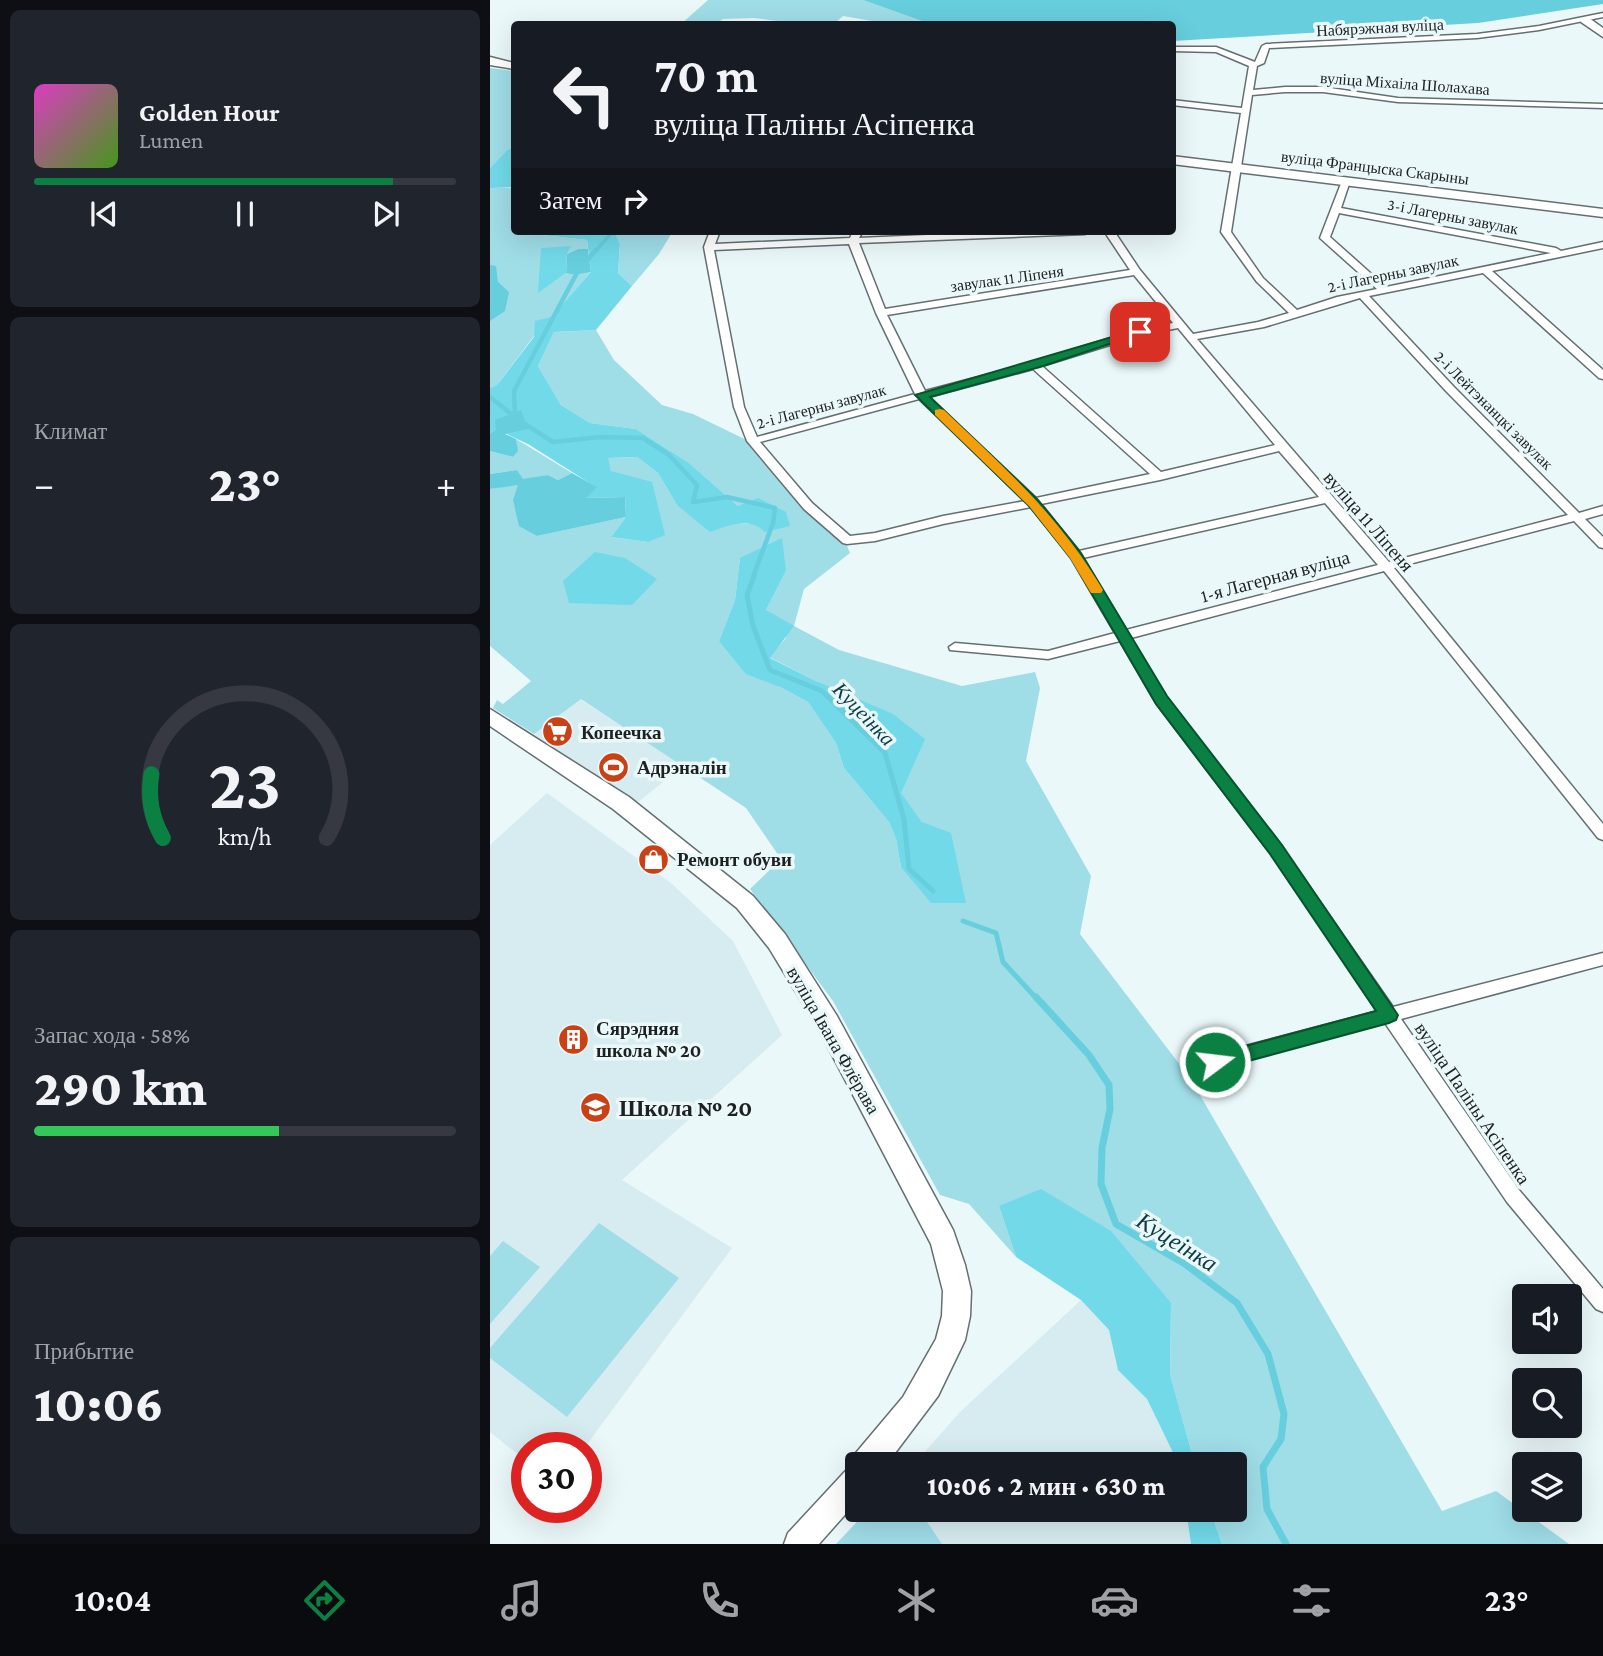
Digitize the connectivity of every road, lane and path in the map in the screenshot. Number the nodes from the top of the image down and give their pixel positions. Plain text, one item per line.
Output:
1 (1603, 15) edge
2 (1585, 20) junction
3 (1603, 34) edge
4 (1176, 49) edge
5 (490, 61) edge
6 (511, 65) edge
7 (1253, 65) junction
8 (1248, 93) junction
9 (1176, 102) edge
10 (1603, 106) edge
11 (1246, 111) junction
12 (1176, 160) edge
13 (1236, 168) junction
14 (1346, 181) junction
15 (1336, 210) junction
16 (1572, 210) junction
17 (1603, 213) edge
18 (1603, 226) edge
19 (714, 235) edge
20 (901, 235) edge
21 (1112, 235) edge
22 (855, 236) edge
23 (1603, 245) edge
24 (709, 247) junction
25 (1564, 252) junction
26 (1486, 270) junction
27 (1136, 272) junction
28 (1385, 291) junction
29 (1363, 296) junction
30 (881, 313) junction
31 (1295, 313) junction
32 (1180, 325) junction
33 (1191, 337) junction
34 (1035, 365) junction
35 (1603, 376) edge
36 (921, 395) junction
37 (753, 441) junction
38 (1282, 447) junction
39 (1160, 477) junction
40 (1327, 499) junction
41 (1034, 503) junction
42 (1603, 510) edge
43 (1578, 517) junction
44 (1603, 544) edge
45 (1076, 556) junction
46 (1385, 565) junction
47 (1124, 637) junction
48 (955, 647) dead end
49 (490, 716) edge
50 (1603, 834) edge
51 (1603, 959) edge
52 (1389, 1015) junction
53 (1215, 1062) dead end
54 (1603, 1303) edge
55 (877, 1452) edge
56 (845, 1491) edge
57 (799, 1544) edge

1 - 2 street, Набярэжная вуліца
2 - 3 street
2 - 7 street, Набярэжная вуліца
4 - 7 street
5 - 6 street
7 - 8 street
8 - 10 street, вуліца Міхаіла Шолахава
8 - 11 street
9 - 11 street
11 - 13 street
12 - 13 street, вуліца Францыска Скарыны
13 - 14 street, вуліца Францыска Скарыны
13 - 31 street
14 - 15 street
14 - 16 street, вуліца Францыска Скарыны
15 - 25 street, 3-і Лагерны завулак
15 - 28 street
16 - 17 street
16 - 18 street
19 - 24 street
20 - 22 street
21 - 27 street, вуліца 11 Ліпеня
22 - 24 street
22 - 30 street, вуліца Паліны Асіпенка
23 - 25 street, 2-і Лагерны завулак
24 - 37 street
25 - 26 street, 2-і Лагерны завулак
26 - 28 street, 2-і Лагерны завулак
26 - 35 street
27 - 30 street, завулак 11 Ліпеня
27 - 32 street, вуліца 11 Ліпеня
28 - 29 street, 2-і Лагерны завулак
29 - 31 street, 2-і Лагерны завулак
29 - 43 street, 2-і Лейтэнанцкі завулак
30 - 36 street, вуліца Паліны Асіпенка
31 - 33 street, 2-і Лагерны завулак
32 - 33 street, вуліца 11 Ліпеня
32 - 34 street, 2-і Лагерны завулак
33 - 38 street, вуліца 11 Ліпеня
34 - 36 street, 2-і Лагерны завулак
34 - 39 street
36 - 37 street, 2-і Лагерны завулак
36 - 41 street, вуліца Паліны Асіпенка
37 - 41 street
38 - 39 street
38 - 40 street, вуліца 11 Ліпеня
39 - 41 street
40 - 45 street
40 - 46 street, вуліца 11 Ліпеня
41 - 45 street, вуліца Паліны Асіпенка
42 - 43 street, 1-я Лагерная вуліца
43 - 44 street, 2-і Лейтэнанцкі завулак
43 - 46 street, 1-я Лагерная вуліца
45 - 47 street, вуліца Паліны Асіпенка
46 - 47 street, 1-я Лагерная вуліца
46 - 50 street, вуліца 11 Ліпеня
47 - 48 street, 1-я Лагерная вуліца
47 - 52 street, вуліца Паліны Асіпенка
49 - 55 street, вуліца Івана Флёрава
51 - 52 street
52 - 53 street
52 - 54 street, вуліца Паліны Асіпенка
56 - 57 street

